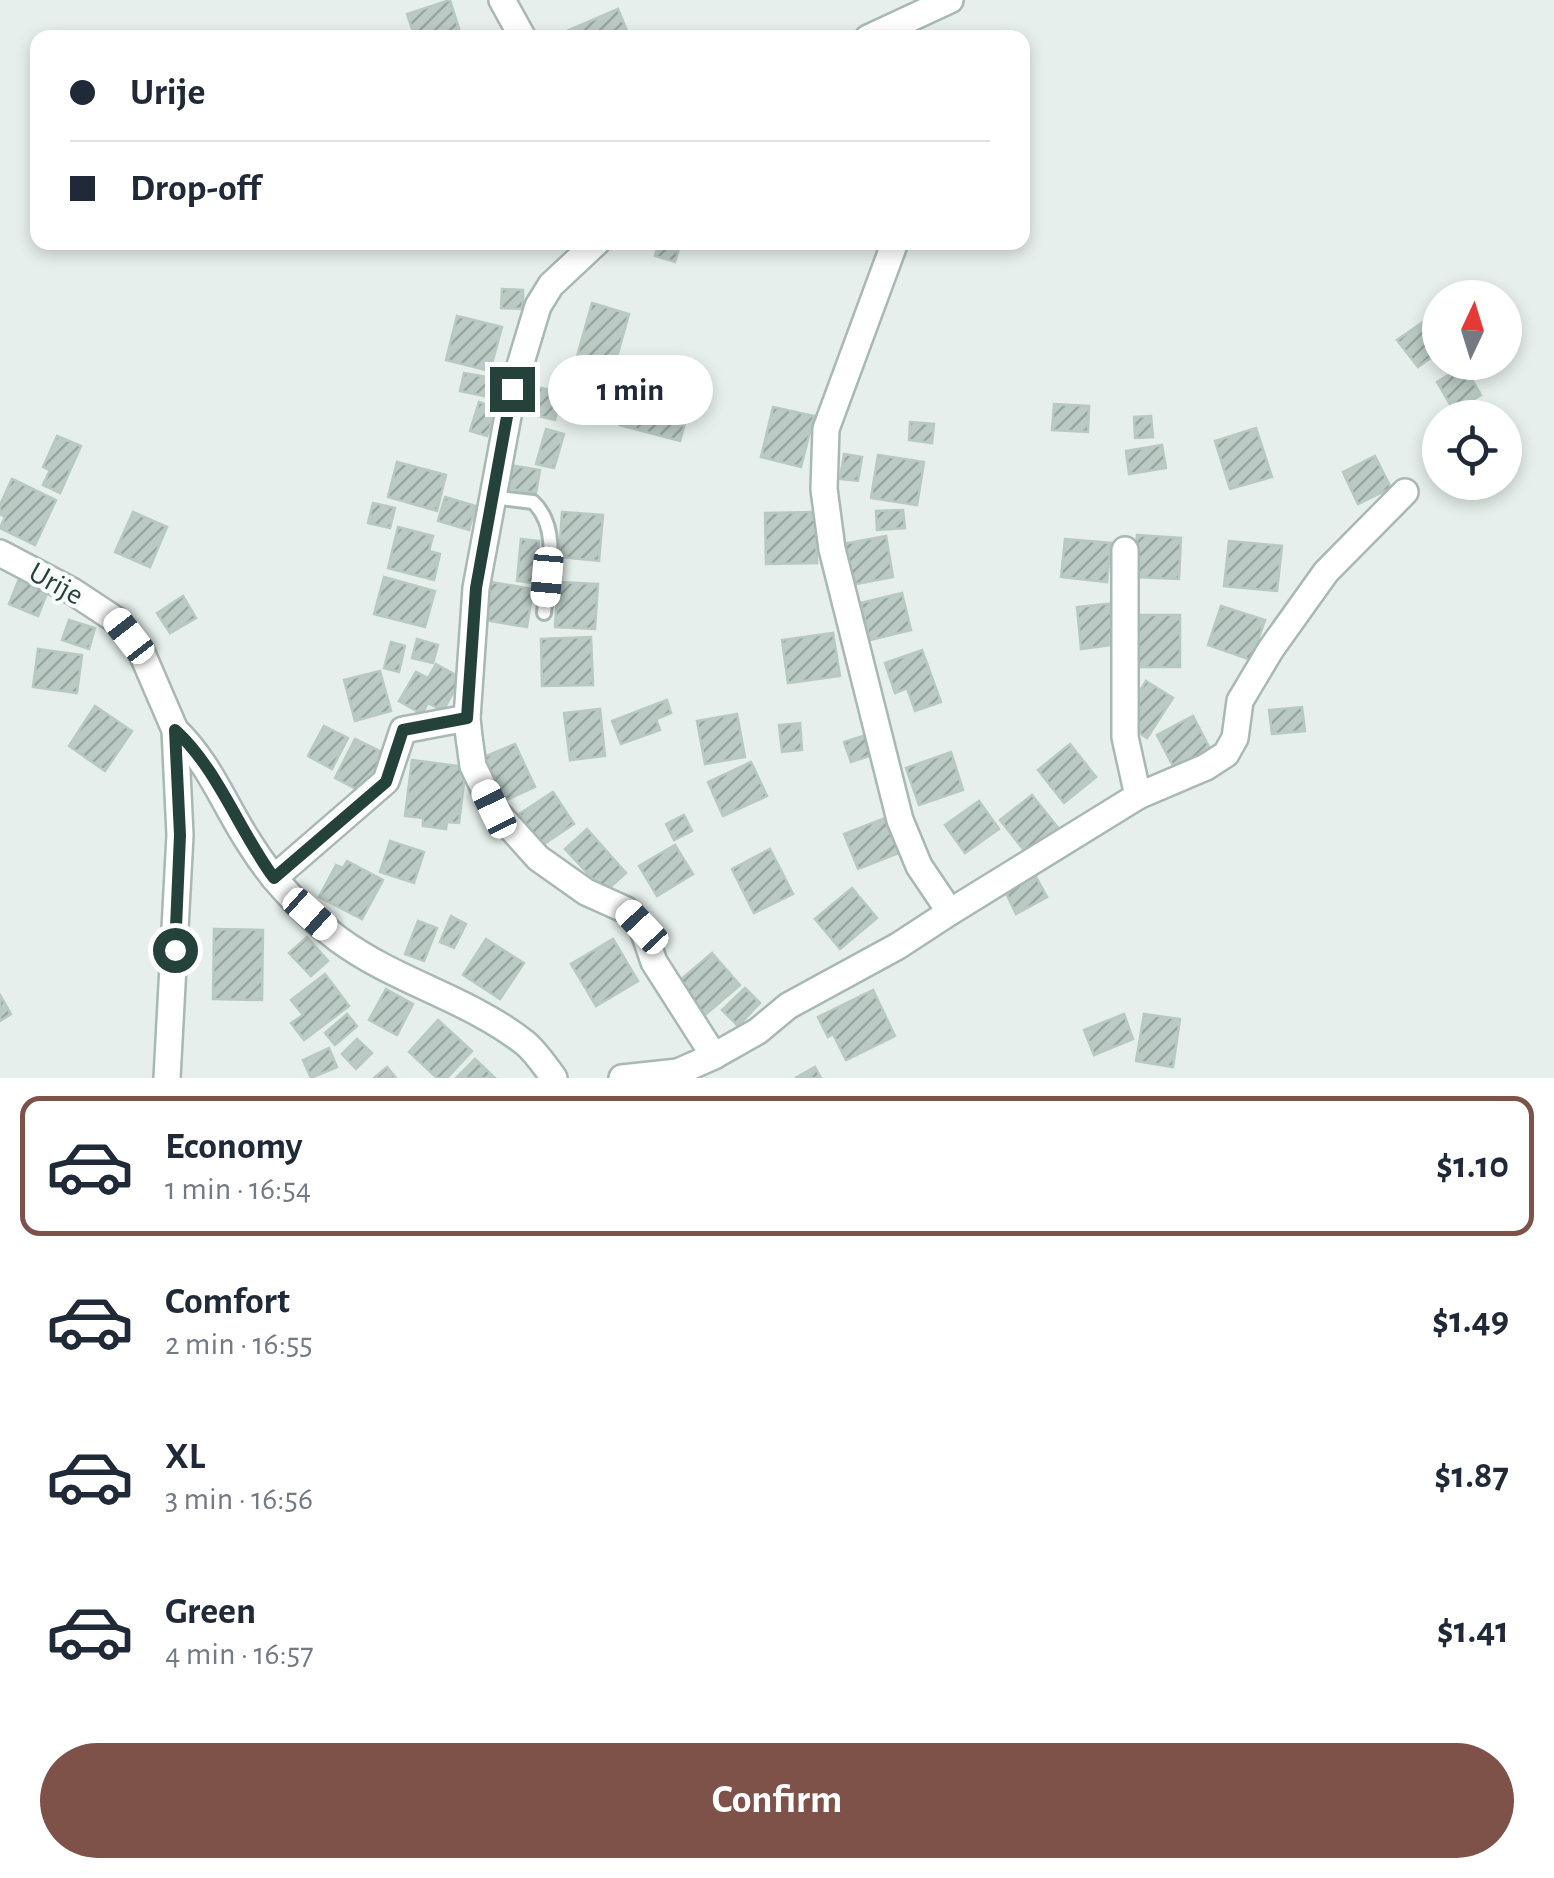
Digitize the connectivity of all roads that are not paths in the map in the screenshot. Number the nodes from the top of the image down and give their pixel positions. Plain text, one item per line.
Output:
1 (502, 0) edge
2 (950, 0) edge
3 (519, 30) edge
4 (885, 30) edge
5 (589, 250) edge
6 (892, 250) edge
7 (1406, 492) dead end
8 (491, 497) junction
9 (1126, 550) dead end
10 (0, 553) edge
11 (544, 613) dead end
12 (467, 718) junction
13 (175, 730) junction
14 (1138, 796) junction
15 (274, 878) junction
16 (950, 912) junction
17 (714, 1056) junction
18 (167, 1078) edge
19 (554, 1078) edge
20 (622, 1078) edge

1 - 3 street
2 - 4 street
5 - 8 street
6 - 16 street
7 - 14 street
8 - 11 lane
8 - 12 street
9 - 14 street
10 - 13 street, Urije
12 - 15 street
12 - 17 street
13 - 15 street
13 - 18 street, Urije
14 - 16 street
15 - 19 street
16 - 17 street
17 - 20 street

